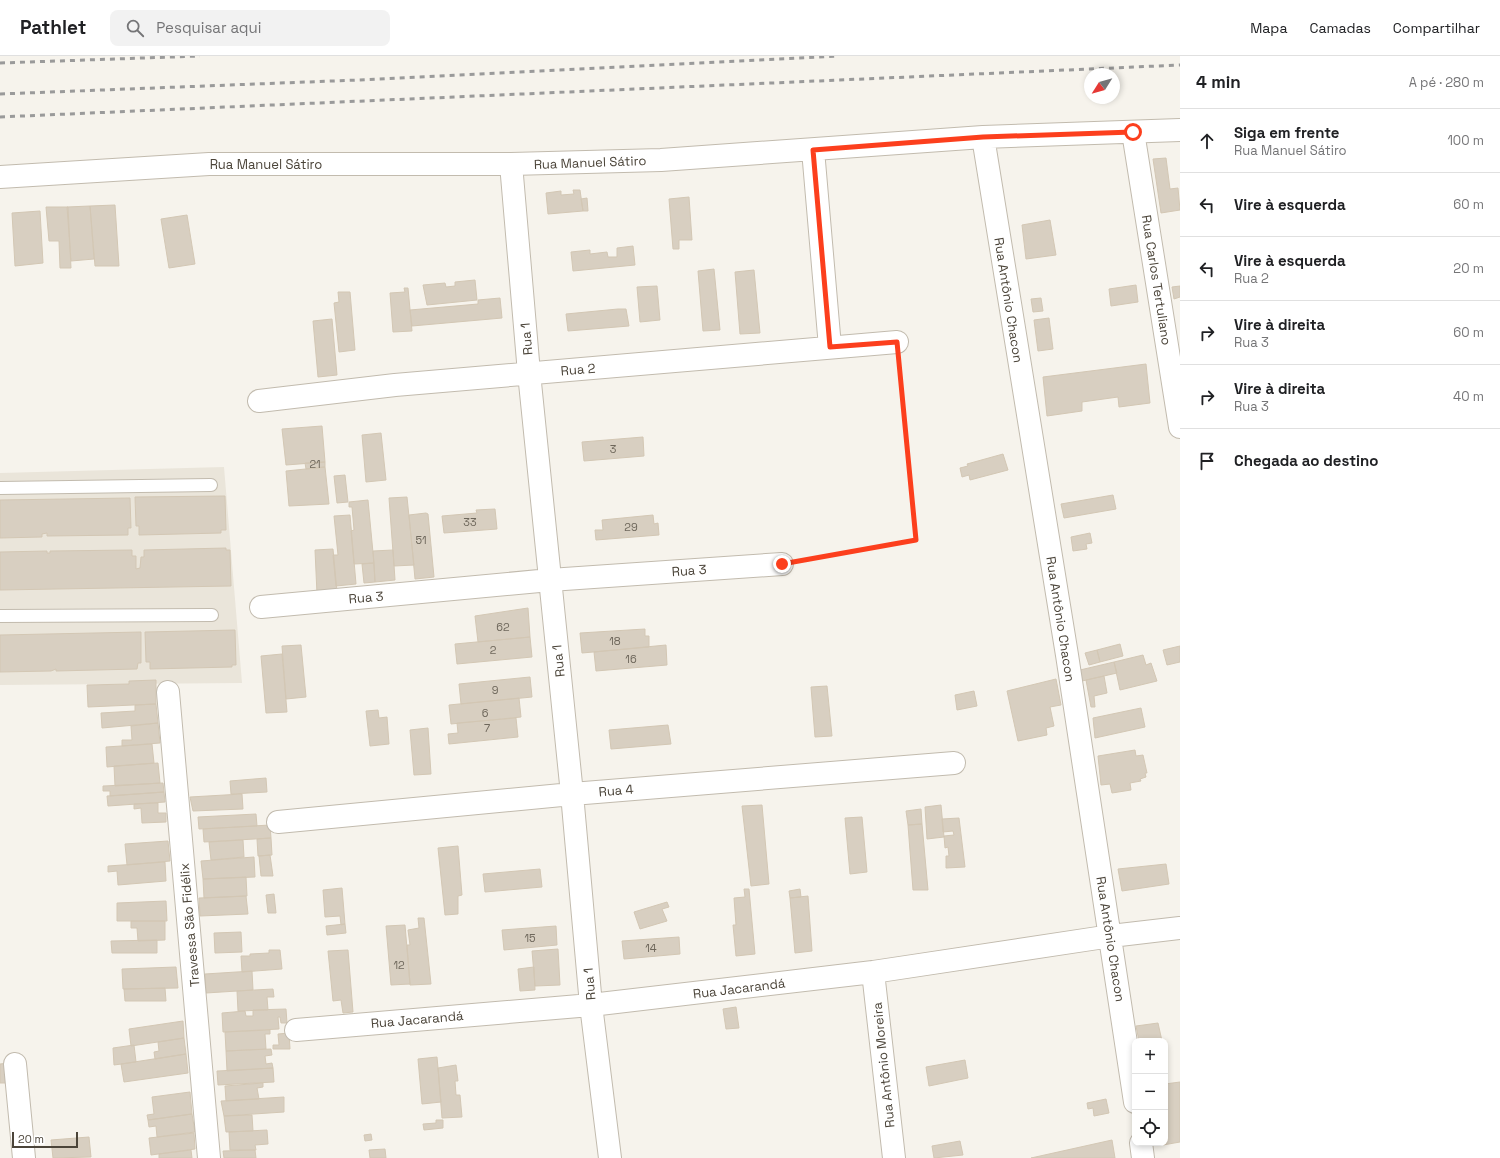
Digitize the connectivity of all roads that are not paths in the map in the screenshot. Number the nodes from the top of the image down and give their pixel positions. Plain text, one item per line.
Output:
1 (1180, 130) edge
2 (1133, 132) junction
3 (983, 137) junction
4 (813, 150) junction
5 (511, 164) junction
6 (0, 177) edge
7 (897, 342) road end
8 (830, 347) junction
9 (529, 373) junction
10 (259, 401) dead end
11 (1180, 428) edge
12 (211, 485) dead end
13 (0, 488) edge
14 (782, 564) road end
15 (550, 580) junction
16 (261, 607) dead end
17 (212, 615) dead end
18 (0, 616) edge
19 (168, 692) dead end
20 (954, 762) dead end
21 (572, 794) junction
22 (278, 822) dead end
23 (1180, 928) edge
24 (1111, 936) junction
25 (873, 972) junction
26 (591, 1005) junction
27 (296, 1030) dead end
28 (15, 1064) dead end
29 (1132, 1081) edge
30 (1141, 1146) edge
31 (24, 1158) edge
32 (209, 1158) edge
33 (610, 1158) edge
34 (894, 1158) edge
35 (1143, 1158) edge

1 - 2 street, Rua Manuel Sátiro
2 - 3 street, Rua Manuel Sátiro
2 - 11 street, Rua Carlos Tertuliano
3 - 4 street, Rua Manuel Sátiro
3 - 24 street, Rua Antônio Chacon
4 - 5 street, Rua Manuel Sátiro
4 - 8 street
5 - 6 street, Rua Manuel Sátiro
5 - 9 street, Rua 1
7 - 8 street, Rua 2
8 - 9 street, Rua 2
9 - 10 street, Rua 2
9 - 15 street, Rua 1
12 - 13 lane
14 - 15 street, Rua 3
15 - 16 street, Rua 3
15 - 21 street, Rua 1
17 - 18 lane
19 - 32 street, Travessa São Fidélix
20 - 21 street, Rua 4
21 - 22 street, Rua 4
21 - 26 street, Rua 1
23 - 24 street, Rua Jacarandá
24 - 25 street, Rua Jacarandá
24 - 29 street, Rua Antônio Chacon
25 - 26 street, Rua Jacarandá
25 - 34 street, Rua Antônio Moreira
26 - 27 street, Rua Jacarandá
26 - 33 street, Rua 1
28 - 31 street
30 - 35 street

